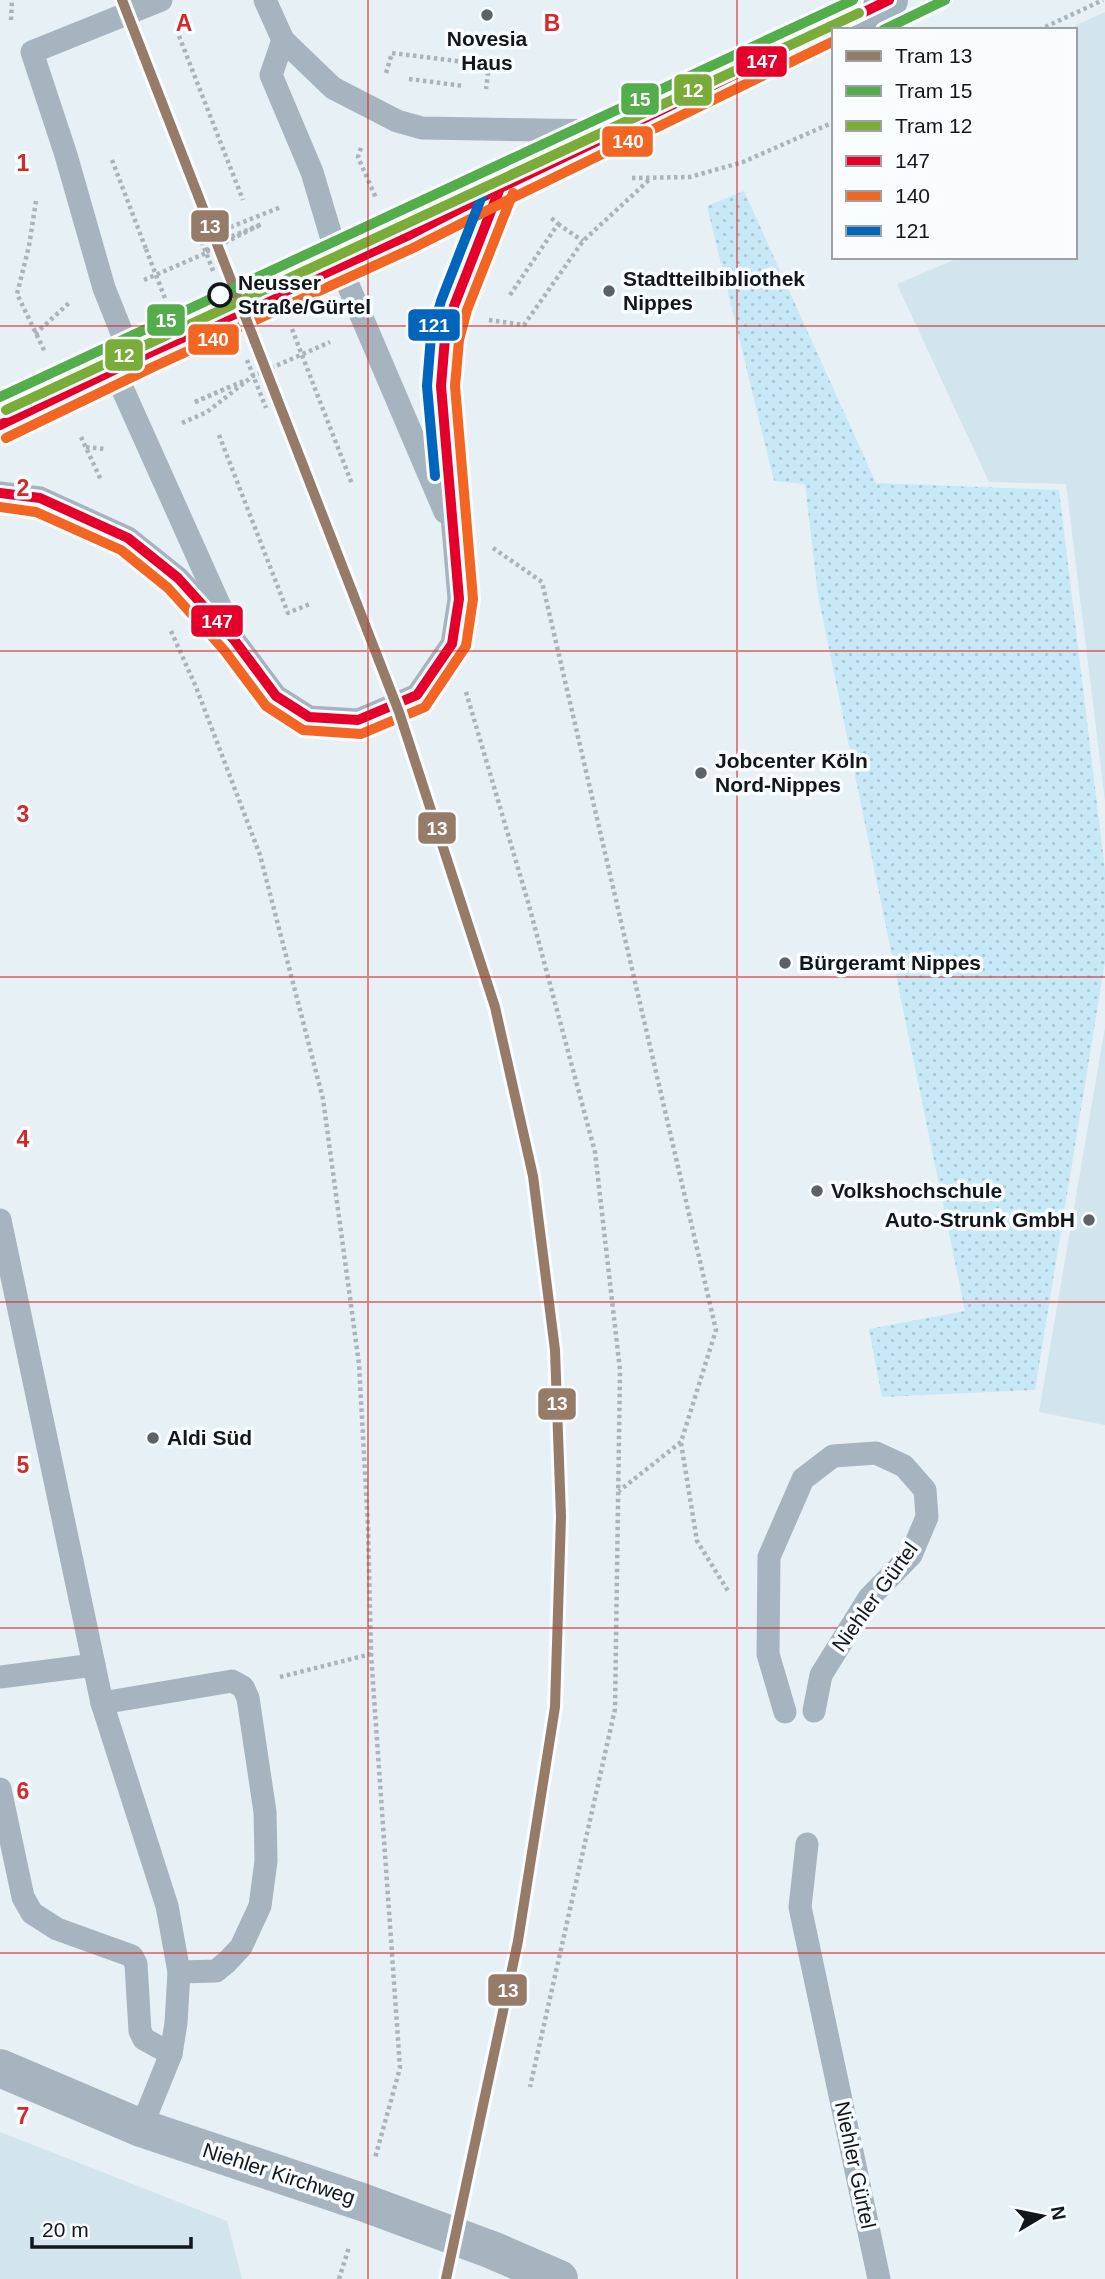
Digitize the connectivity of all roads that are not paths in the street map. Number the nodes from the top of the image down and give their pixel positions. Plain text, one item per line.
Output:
1 (161, 0) edge
2 (265, 0) edge
3 (888, 0) edge
4 (283, 40) junction
5 (621, 131) junction
6 (499, 188) junction
7 (340, 266) junction
8 (123, 365) junction
9 (0, 425) edge
10 (0, 492) edge
11 (453, 531) junction
12 (235, 641) junction
13 (0, 1220) edge
14 (93, 1665) junction
15 (0, 1677) edge
16 (102, 1703) junction
17 (814, 1712) dead end
18 (785, 1713) dead end
19 (0, 1789) edge
20 (807, 1844) dead end
21 (179, 1972) junction
22 (171, 2054) junction
23 (0, 2068) edge
24 (141, 2128) junction
25 (559, 2279) edge
26 (879, 2279) edge

1 - 8 lane
2 - 4 lane
3 - 5 main road
4 - 5 lane
4 - 7 lane
5 - 6 main road
6 - 7 main road
6 - 11 lane
7 - 8 main road
7 - 11 lane
8 - 9 main road
8 - 12 lane
10 - 12 lane
11 - 12 lane
13 - 14 lane
14 - 15 lane
14 - 16 lane
16 - 21 lane
16 - 21 lane
17 - 18 lane, Niehler Gürtel
19 - 22 lane
20 - 26 lane, Niehler Gürtel
21 - 22 lane
22 - 24 lane
23 - 24 street, Niehler Kirchweg
24 - 25 street, Niehler Kirchweg

